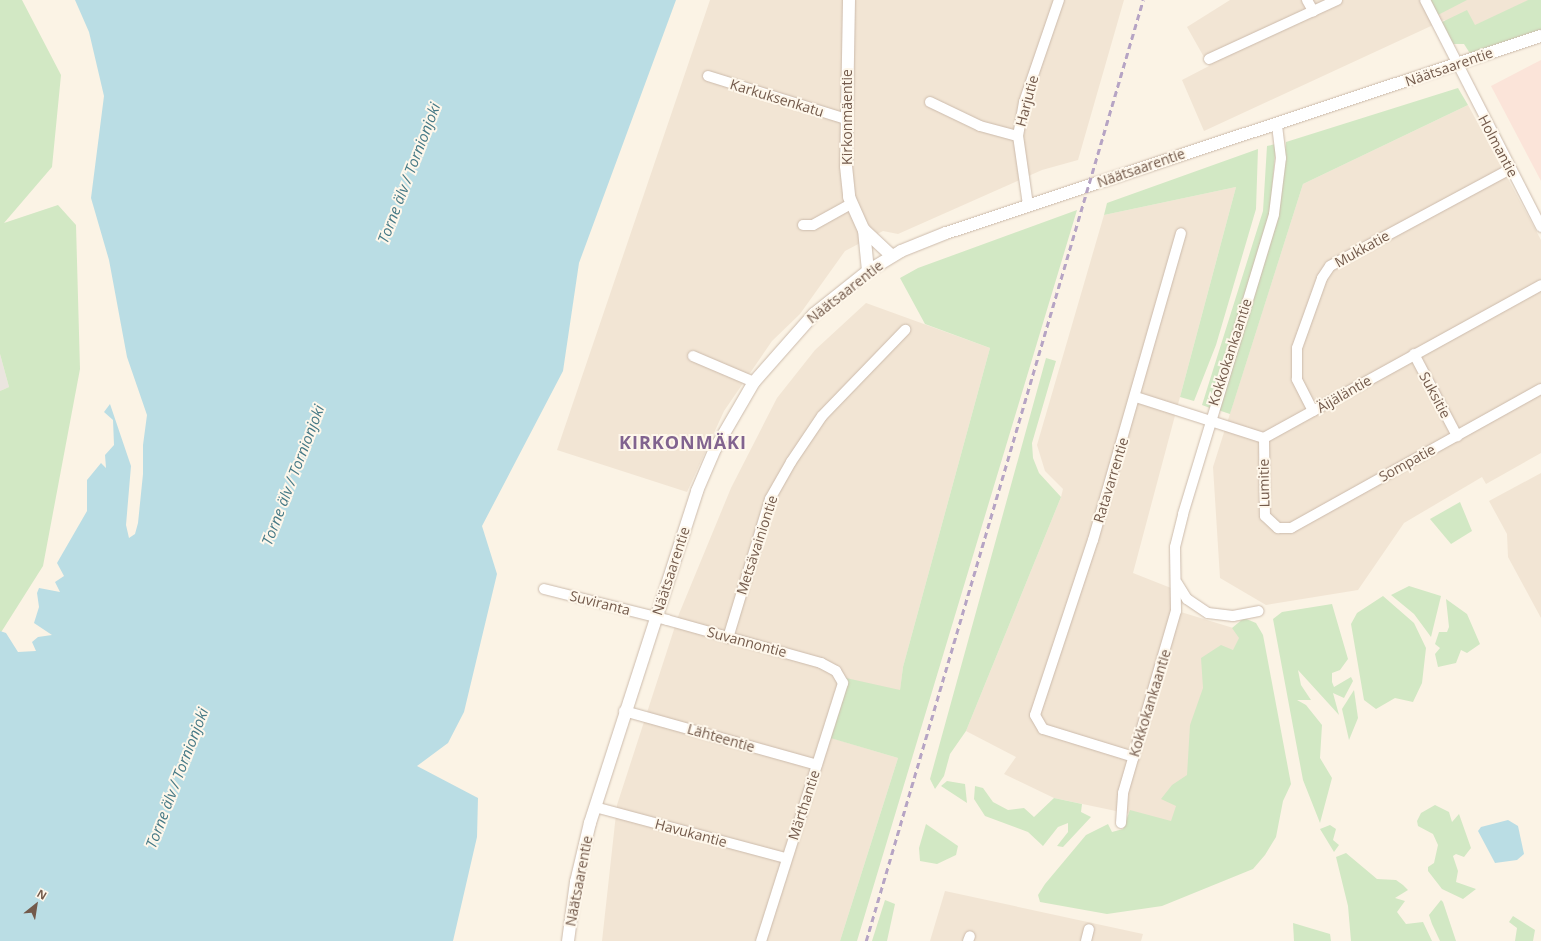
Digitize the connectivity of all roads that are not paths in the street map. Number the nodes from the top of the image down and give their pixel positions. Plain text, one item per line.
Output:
1 (849, 0) edge
2 (1059, 0) edge
3 (1307, 0) edge
4 (1337, 0) edge
5 (1425, 0) edge
6 (1313, 11) junction
7 (1541, 36) edge
8 (1209, 59) dead end
9 (1458, 65) junction
10 (708, 76) dead end
11 (930, 102) dead end
12 (846, 119) junction
13 (1277, 123) junction
14 (1018, 136) junction
15 (1510, 169) junction
16 (851, 204) junction
17 (1028, 205) junction
18 (1540, 221) edge
19 (802, 225) dead end
20 (864, 230) junction
21 (1181, 233) dead end
22 (892, 256) junction
23 (868, 271) junction
24 (1541, 285) edge
25 (905, 330) dead end
26 (1414, 354) junction
27 (693, 356) dead end
28 (754, 382) junction
29 (1541, 389) edge
30 (1136, 397) junction
31 (1313, 411) junction
32 (1209, 419) junction
33 (1457, 436) junction
34 (1264, 438) junction
35 (1272, 526) joint
36 (1176, 582) junction
37 (544, 589) dead end
38 (1260, 611) dead end
39 (656, 617) junction
40 (728, 638) junction
41 (836, 671) joint
42 (624, 712) junction
43 (1134, 757) junction
44 (817, 765) junction
45 (595, 807) junction
46 (1121, 823) dead end
47 (786, 858) junction
48 (1089, 929) dead end
49 (568, 941) edge
50 (761, 941) edge
51 (1086, 941) edge

1 - 12 street, Kirkonmäentie
2 - 14 street, Harjutie
3 - 6 street
4 - 6 street
5 - 9 street, Holmantie
6 - 8 street
7 - 9 street, Näätsaarentie
9 - 13 street, Näätsaarentie
9 - 15 street, Holmantie
10 - 12 street, Karkuksenkatu
11 - 14 street
12 - 16 street, Kirkonmäentie
13 - 17 street, Näätsaarentie
13 - 32 street, Kokkokankaantie
14 - 17 street, Harjutie
15 - 18 street, Holmantie
15 - 31 street, Mukkatie
16 - 19 street
16 - 20 street, Kirkonmäentie
17 - 22 street, Näätsaarentie
20 - 22 street, Kirkonmäentie
20 - 23 street, Kirkonmäentie
21 - 30 street, Ratavarrentie
22 - 23 street, Näätsaarentie
23 - 28 street, Näätsaarentie
24 - 26 street, Äijäläntie
25 - 40 street, Metsävainiontie
26 - 31 street, Äijäläntie
26 - 33 street, Suksitie
27 - 28 street
28 - 39 street, Näätsaarentie
29 - 33 street, Sompatie
30 - 32 street
30 - 43 street, Ratavarrentie
31 - 34 street, Äijäläntie
32 - 34 street
32 - 36 street, Kokkokankaantie
33 - 35 street, Sompatie
34 - 35 street, Lumitie
36 - 38 street
36 - 43 street, Kokkokankaantie
37 - 39 street, Suviranta
39 - 40 street, Suvannontie
39 - 42 street, Näätsaarentie
40 - 41 street, Suvannontie
41 - 44 street, Märthantie
42 - 44 street, Lähteentie
42 - 45 street, Näätsaarentie
43 - 46 street, Kokkokankaantie
44 - 47 street, Märthantie
45 - 47 street, Havukantie
45 - 49 street, Näätsaarentie
47 - 50 street, Märthantie
48 - 51 street

